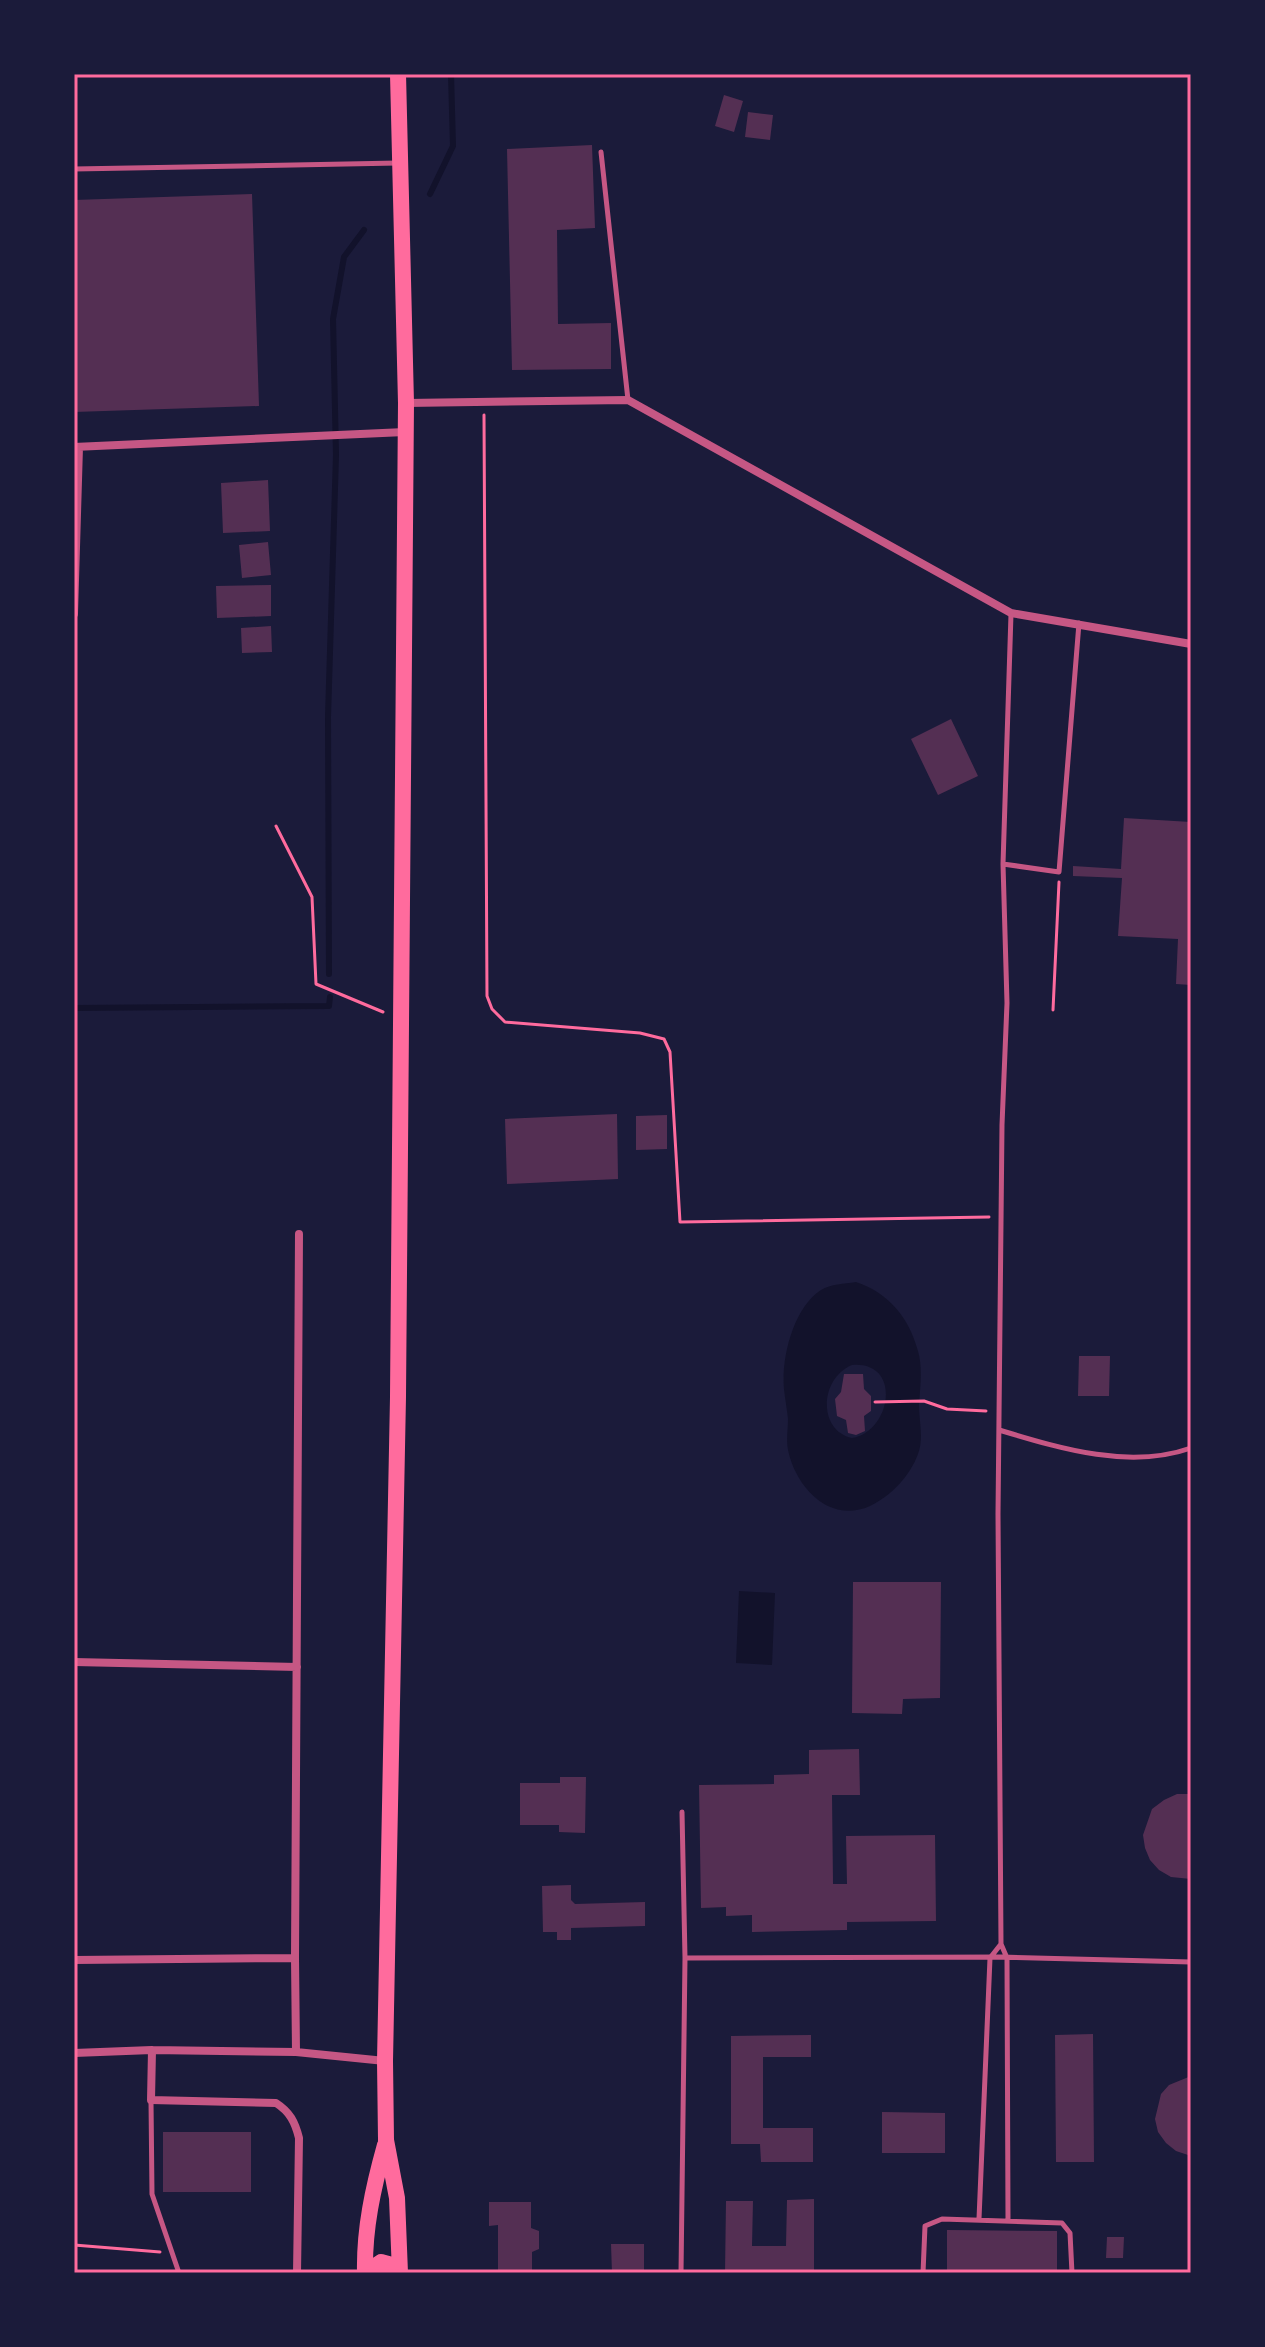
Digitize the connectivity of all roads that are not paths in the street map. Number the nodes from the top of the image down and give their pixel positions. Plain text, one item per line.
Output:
1 (398, 74) edge
2 (601, 152) dead end
3 (399, 163) junction
4 (74, 169) edge
5 (628, 400) junction
6 (406, 403) junction
7 (405, 432) junction
8 (76, 447) edge
9 (1011, 613) junction
10 (74, 614) edge
11 (1079, 623) junction
12 (1191, 644) edge
13 (1003, 864) junction
14 (299, 1234) dead end
15 (999, 1430) junction
16 (1191, 1448) edge
17 (74, 1662) edge
18 (297, 1667) junction
19 (682, 1812) dead end
20 (1001, 1944) junction
21 (295, 1958) junction
22 (685, 1958) junction
23 (990, 1958) junction
24 (1007, 1958) junction
25 (74, 1960) edge
26 (1191, 1962) edge
27 (152, 2050) junction
28 (296, 2052) junction
29 (74, 2053) edge
30 (385, 2061) junction
31 (151, 2100) junction
32 (386, 2140) junction
33 (979, 2219) junction
34 (1008, 2220) junction
35 (179, 2273) edge
36 (297, 2273) edge
37 (365, 2273) edge
38 (400, 2273) edge
39 (681, 2273) edge
40 (923, 2273) edge
41 (1072, 2273) edge

1 - 3 highway
2 - 5 lane
3 - 4 lane
3 - 6 highway
5 - 6 street
5 - 9 street
6 - 7 highway
7 - 8 street
7 - 30 highway
8 - 10 street
9 - 11 street
9 - 13 lane
11 - 12 street
11 - 13 lane
13 - 15 lane
14 - 18 street
15 - 16 lane
15 - 20 lane
17 - 18 street
18 - 21 street
19 - 22 lane
20 - 23 lane
20 - 24 lane
21 - 25 street
21 - 28 street
22 - 23 lane
22 - 39 lane
23 - 24 lane
23 - 33 lane
24 - 26 lane
24 - 34 lane
27 - 28 street
27 - 29 street
27 - 31 street
28 - 30 street
30 - 32 highway
31 - 35 lane
31 - 36 street
32 - 37 highway
32 - 38 highway
33 - 34 lane
33 - 40 lane
34 - 41 lane
37 - 38 highway

